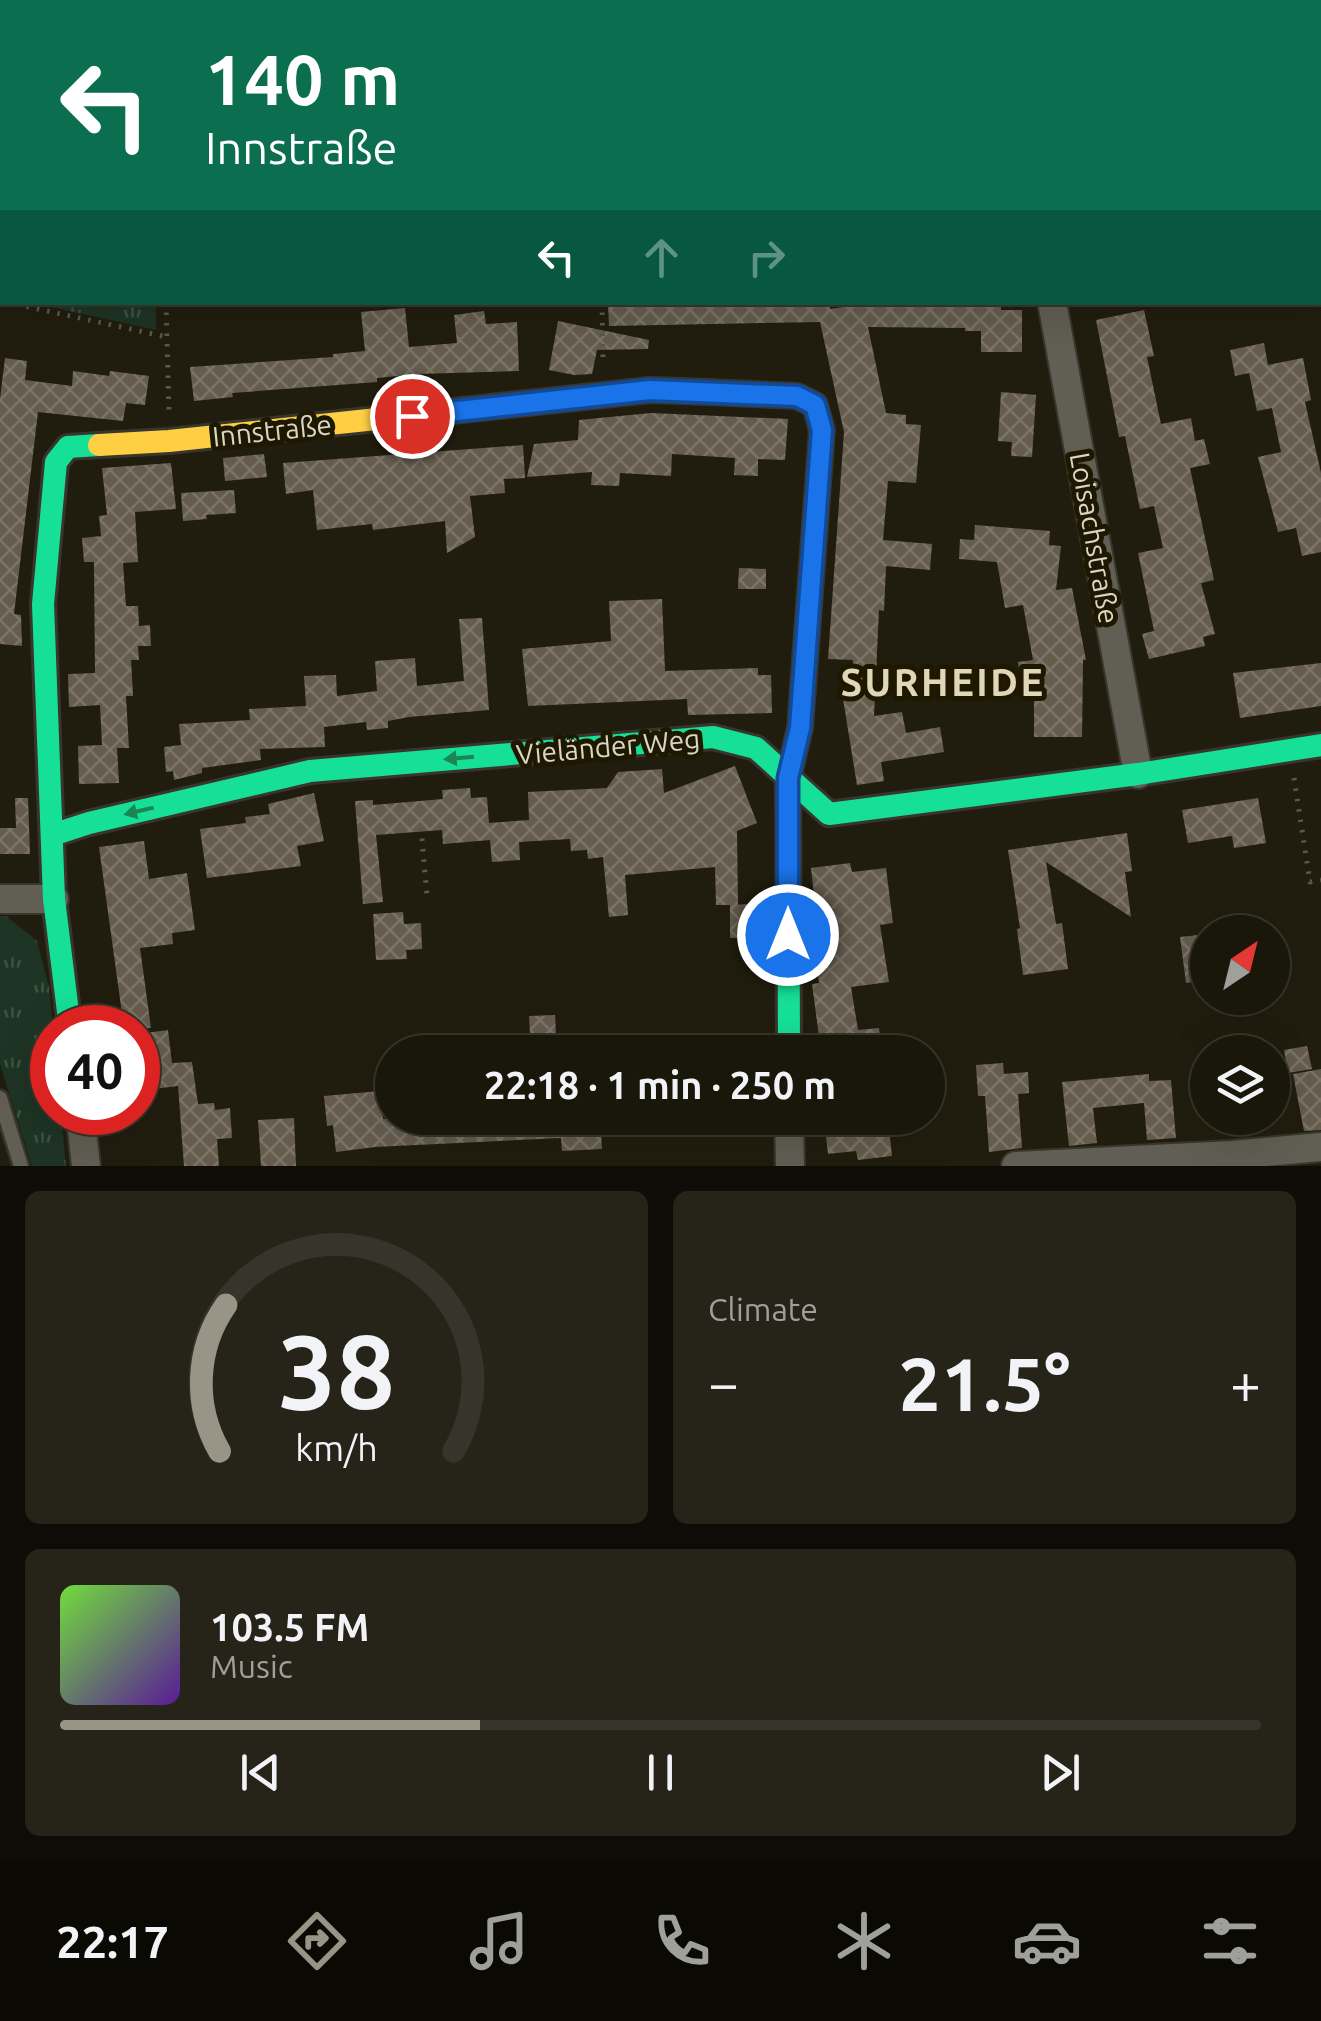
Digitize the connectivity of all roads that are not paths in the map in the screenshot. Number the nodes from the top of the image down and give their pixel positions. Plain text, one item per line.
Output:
1 (1053, 305) edge
2 (1321, 745) edge
3 (1138, 774) junction
4 (788, 778) junction
5 (52, 836) junction
6 (0, 899) edge
7 (54, 899) junction
8 (67, 1005) edge
9 (789, 1035) edge
10 (0, 1098) edge
11 (83, 1135) edge
12 (790, 1135) edge
13 (1321, 1147) edge
14 (1232, 1161) edge
15 (22, 1166) edge
16 (86, 1166) edge
17 (790, 1166) edge
18 (1016, 1166) edge

1 - 3 street, Loisachstraße
2 - 3 street, Vieländer Weg
3 - 4 street, Vieländer Weg
4 -> 5 street, Vieländer Weg
4 - 5 street, Innstraße
4 - 9 street, Innstraße
5 - 7 street
6 - 7 street
7 - 8 street
10 - 15 lane
11 - 16 street
12 - 17 street
13 - 14 street
14 - 18 street

